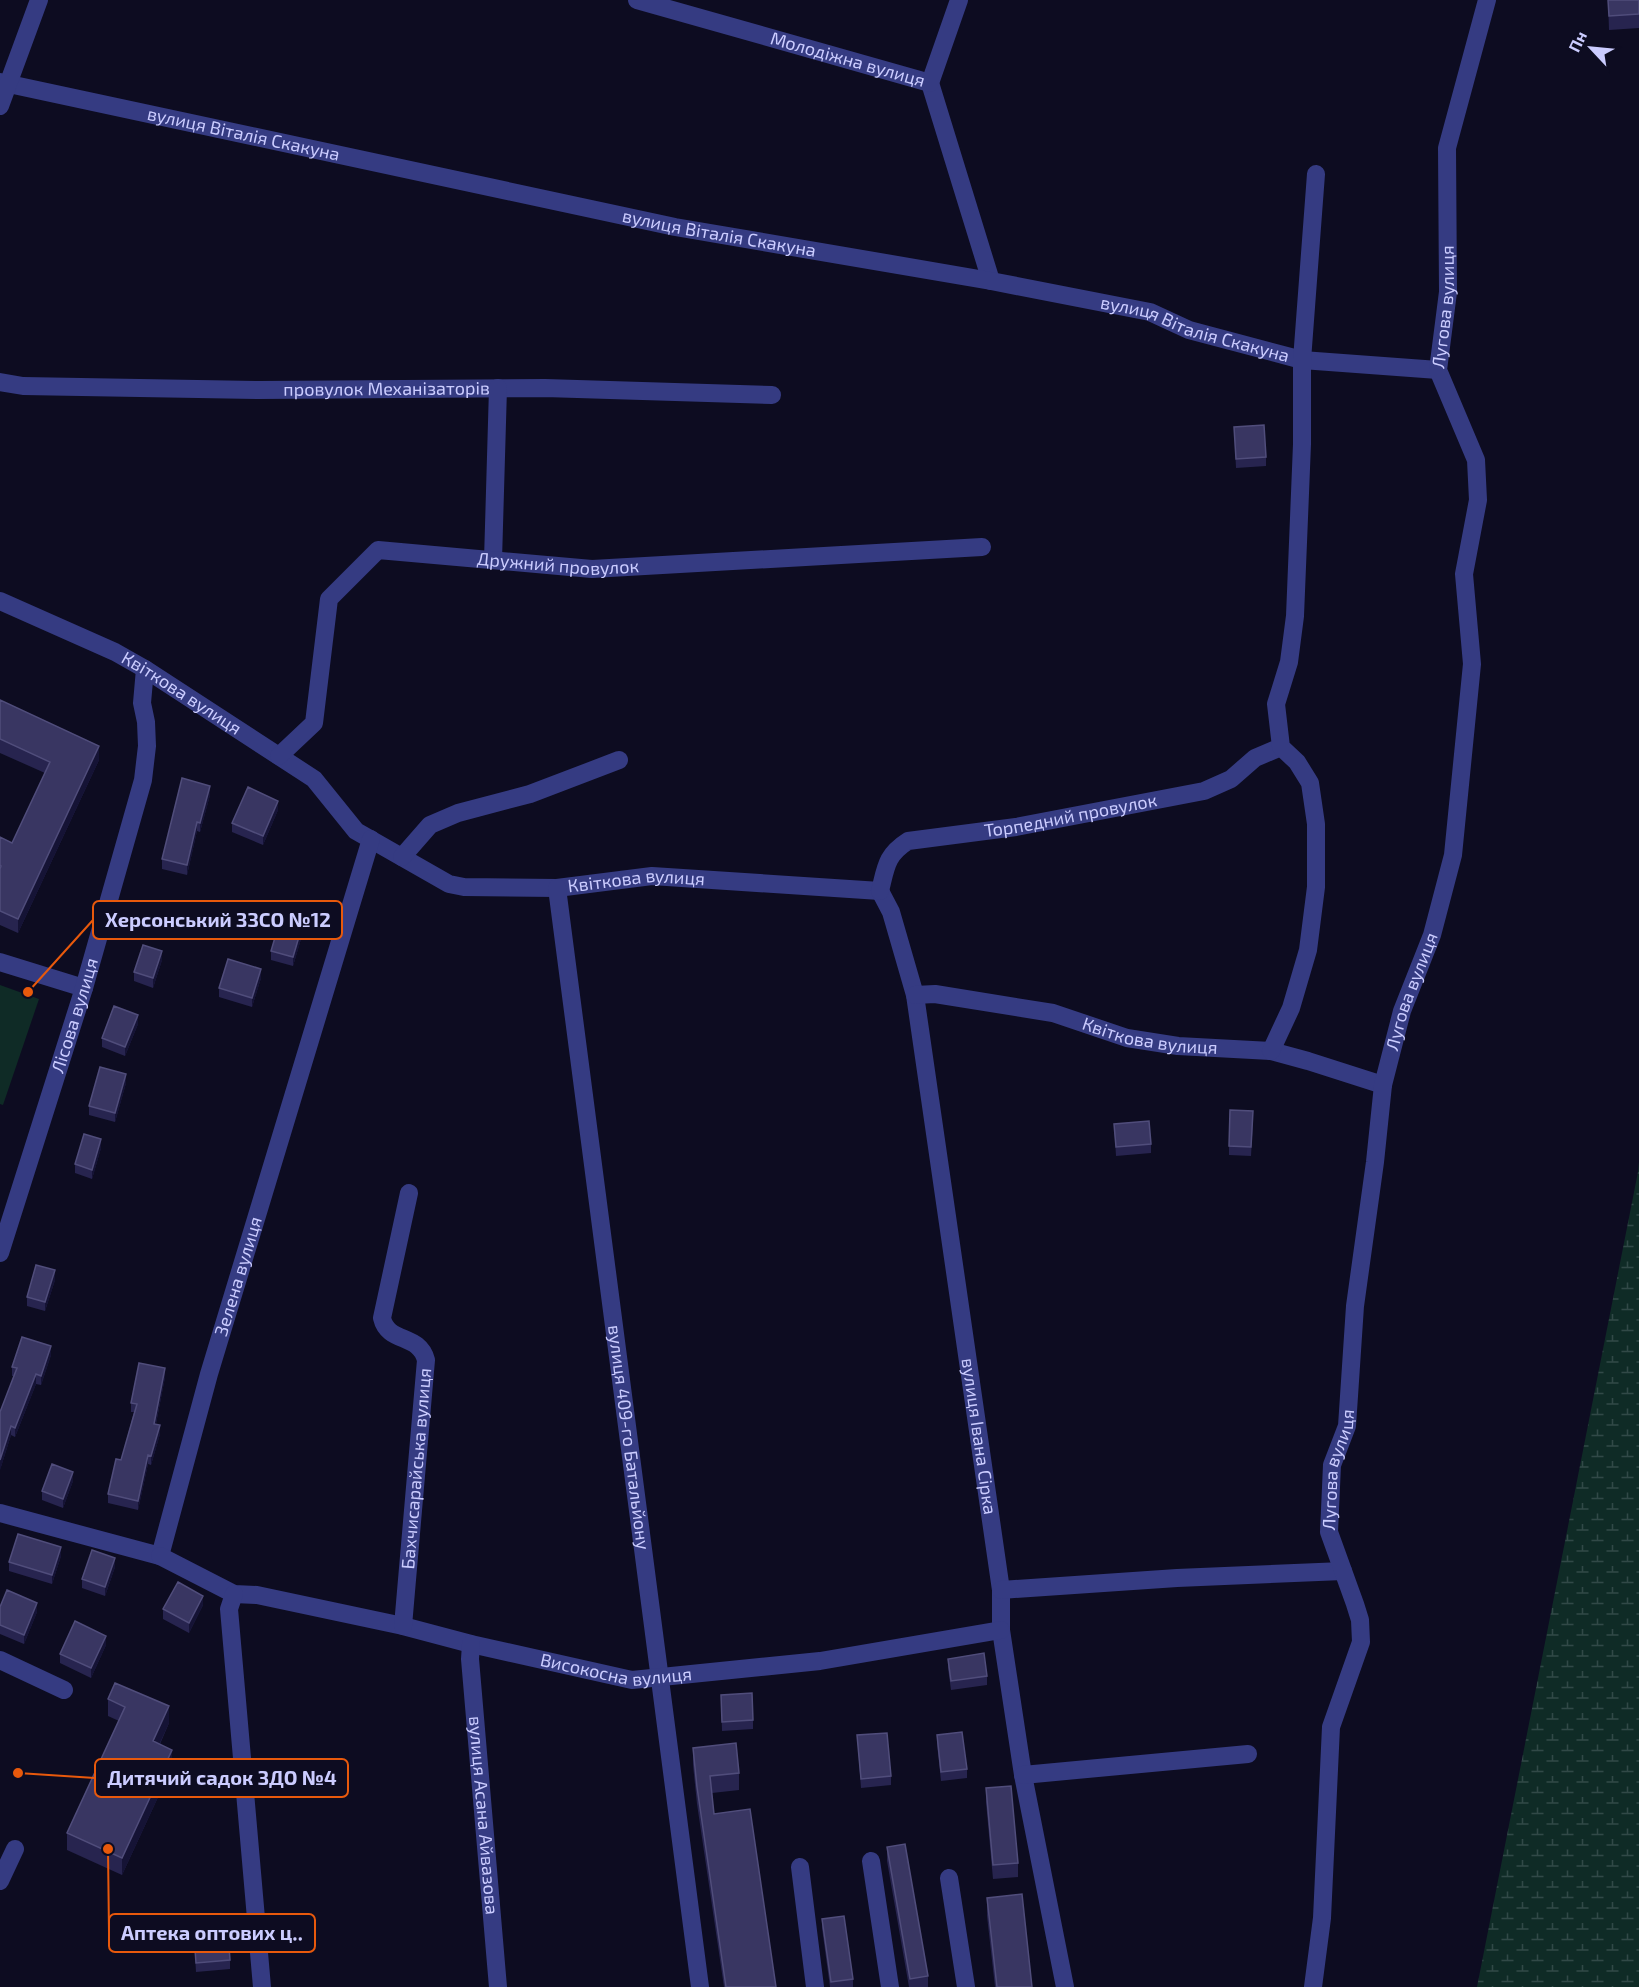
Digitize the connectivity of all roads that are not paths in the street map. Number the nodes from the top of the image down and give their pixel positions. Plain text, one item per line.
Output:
1 (39, 0) edge
2 (637, 0) edge
3 (959, 0) edge
4 (1487, 0) edge
5 (4, 83) edge
6 (930, 83) junction
7 (0, 106) edge
8 (1316, 174) dead end
9 (991, 280) junction
10 (1302, 360) junction
11 (1438, 370) junction
12 (0, 381) edge
13 (498, 388) junction
14 (772, 395) dead end
15 (982, 547) dead end
16 (493, 560) junction
17 (0, 601) edge
18 (145, 669) junction
19 (1281, 747) junction
20 (279, 756) junction
21 (620, 760) dead end
22 (371, 839) junction
23 (402, 857) junction
24 (557, 888) junction
25 (880, 891) junction
26 (0, 962) edge
27 (84, 988) junction
28 (915, 995) junction
29 (1271, 1051) junction
30 (1383, 1085) junction
31 (409, 1193) dead end
32 (0, 1253) edge
33 (0, 1513) edge
34 (160, 1556) junction
35 (1343, 1571) junction
36 (1001, 1590) junction
37 (234, 1594) junction
38 (404, 1626) junction
39 (1001, 1630) junction
40 (471, 1644) junction
41 (0, 1660) edge
42 (659, 1679) junction
43 (64, 1690) dead end
44 (1248, 1754) dead end
45 (1023, 1775) junction
46 (15, 1849) dead end
47 (871, 1861) dead end
48 (800, 1867) dead end
49 (949, 1878) dead end
50 (0, 1881) edge
51 (262, 1987) edge
52 (498, 1987) edge
53 (700, 1987) edge
54 (815, 1987) edge
55 (890, 1987) edge
56 (966, 1987) edge
57 (1065, 1987) edge
58 (1313, 1987) edge

1 - 5 street
2 - 6 street, Молодіжна вулиця
3 - 6 street
4 - 11 street, Лугова вулиця
5 - 7 street
5 - 9 street, вулиця Віталія Скакуна
6 - 9 street, Молодіжна вулиця
8 - 10 street
9 - 10 street, вулиця Віталія Скакуна
10 - 11 street, вулиця Віталія Скакуна
10 - 19 street
11 - 30 street, Лугова вулиця
12 - 13 street, провулок Механізаторів
13 - 14 street, провулок Механізаторів
13 - 16 street
15 - 16 street, Дружний провулок
16 - 20 street, Дружний провулок
17 - 18 street, Квіткова вулиця
18 - 20 street, Квіткова вулиця
18 - 27 street, Лісова вулиця
19 - 25 street, Торпедний провулок
19 - 29 street
20 - 22 street, Квіткова вулиця
21 - 23 street
22 - 23 street, Квіткова вулиця
22 - 34 street, Зелена вулиця
23 - 24 street, Квіткова вулиця
24 - 25 street, Квіткова вулиця
24 - 42 street, вулиця 409-го Батальйону
25 - 28 street, вулиця Івана Сірка
26 - 27 street
27 - 32 street, Лісова вулиця
28 - 29 street, Квіткова вулиця
28 - 36 street, вулиця Івана Сірка
29 - 30 street, Квіткова вулиця
30 - 35 street, Лугова вулиця
31 - 38 street, Бахчисарайська вулиця
33 - 34 street
34 - 37 street, Високосна вулиця
35 - 36 street
35 - 58 street, Лугова вулиця
36 - 39 street, вулиця Івана Сірка
37 - 38 street, Високосна вулиця
37 - 51 street
38 - 40 street, Високосна вулиця
39 - 42 street, Високосна вулиця
39 - 45 street, вулиця Івана Сірка
40 - 42 street, Високосна вулиця
40 - 52 street, вулиця Асана Айвазова
41 - 43 street
42 - 53 street, вулиця 409-го Батальйону
44 - 45 street
45 - 57 street, вулиця Івана Сірка
46 - 50 street
47 - 55 street
48 - 54 street
49 - 56 street

